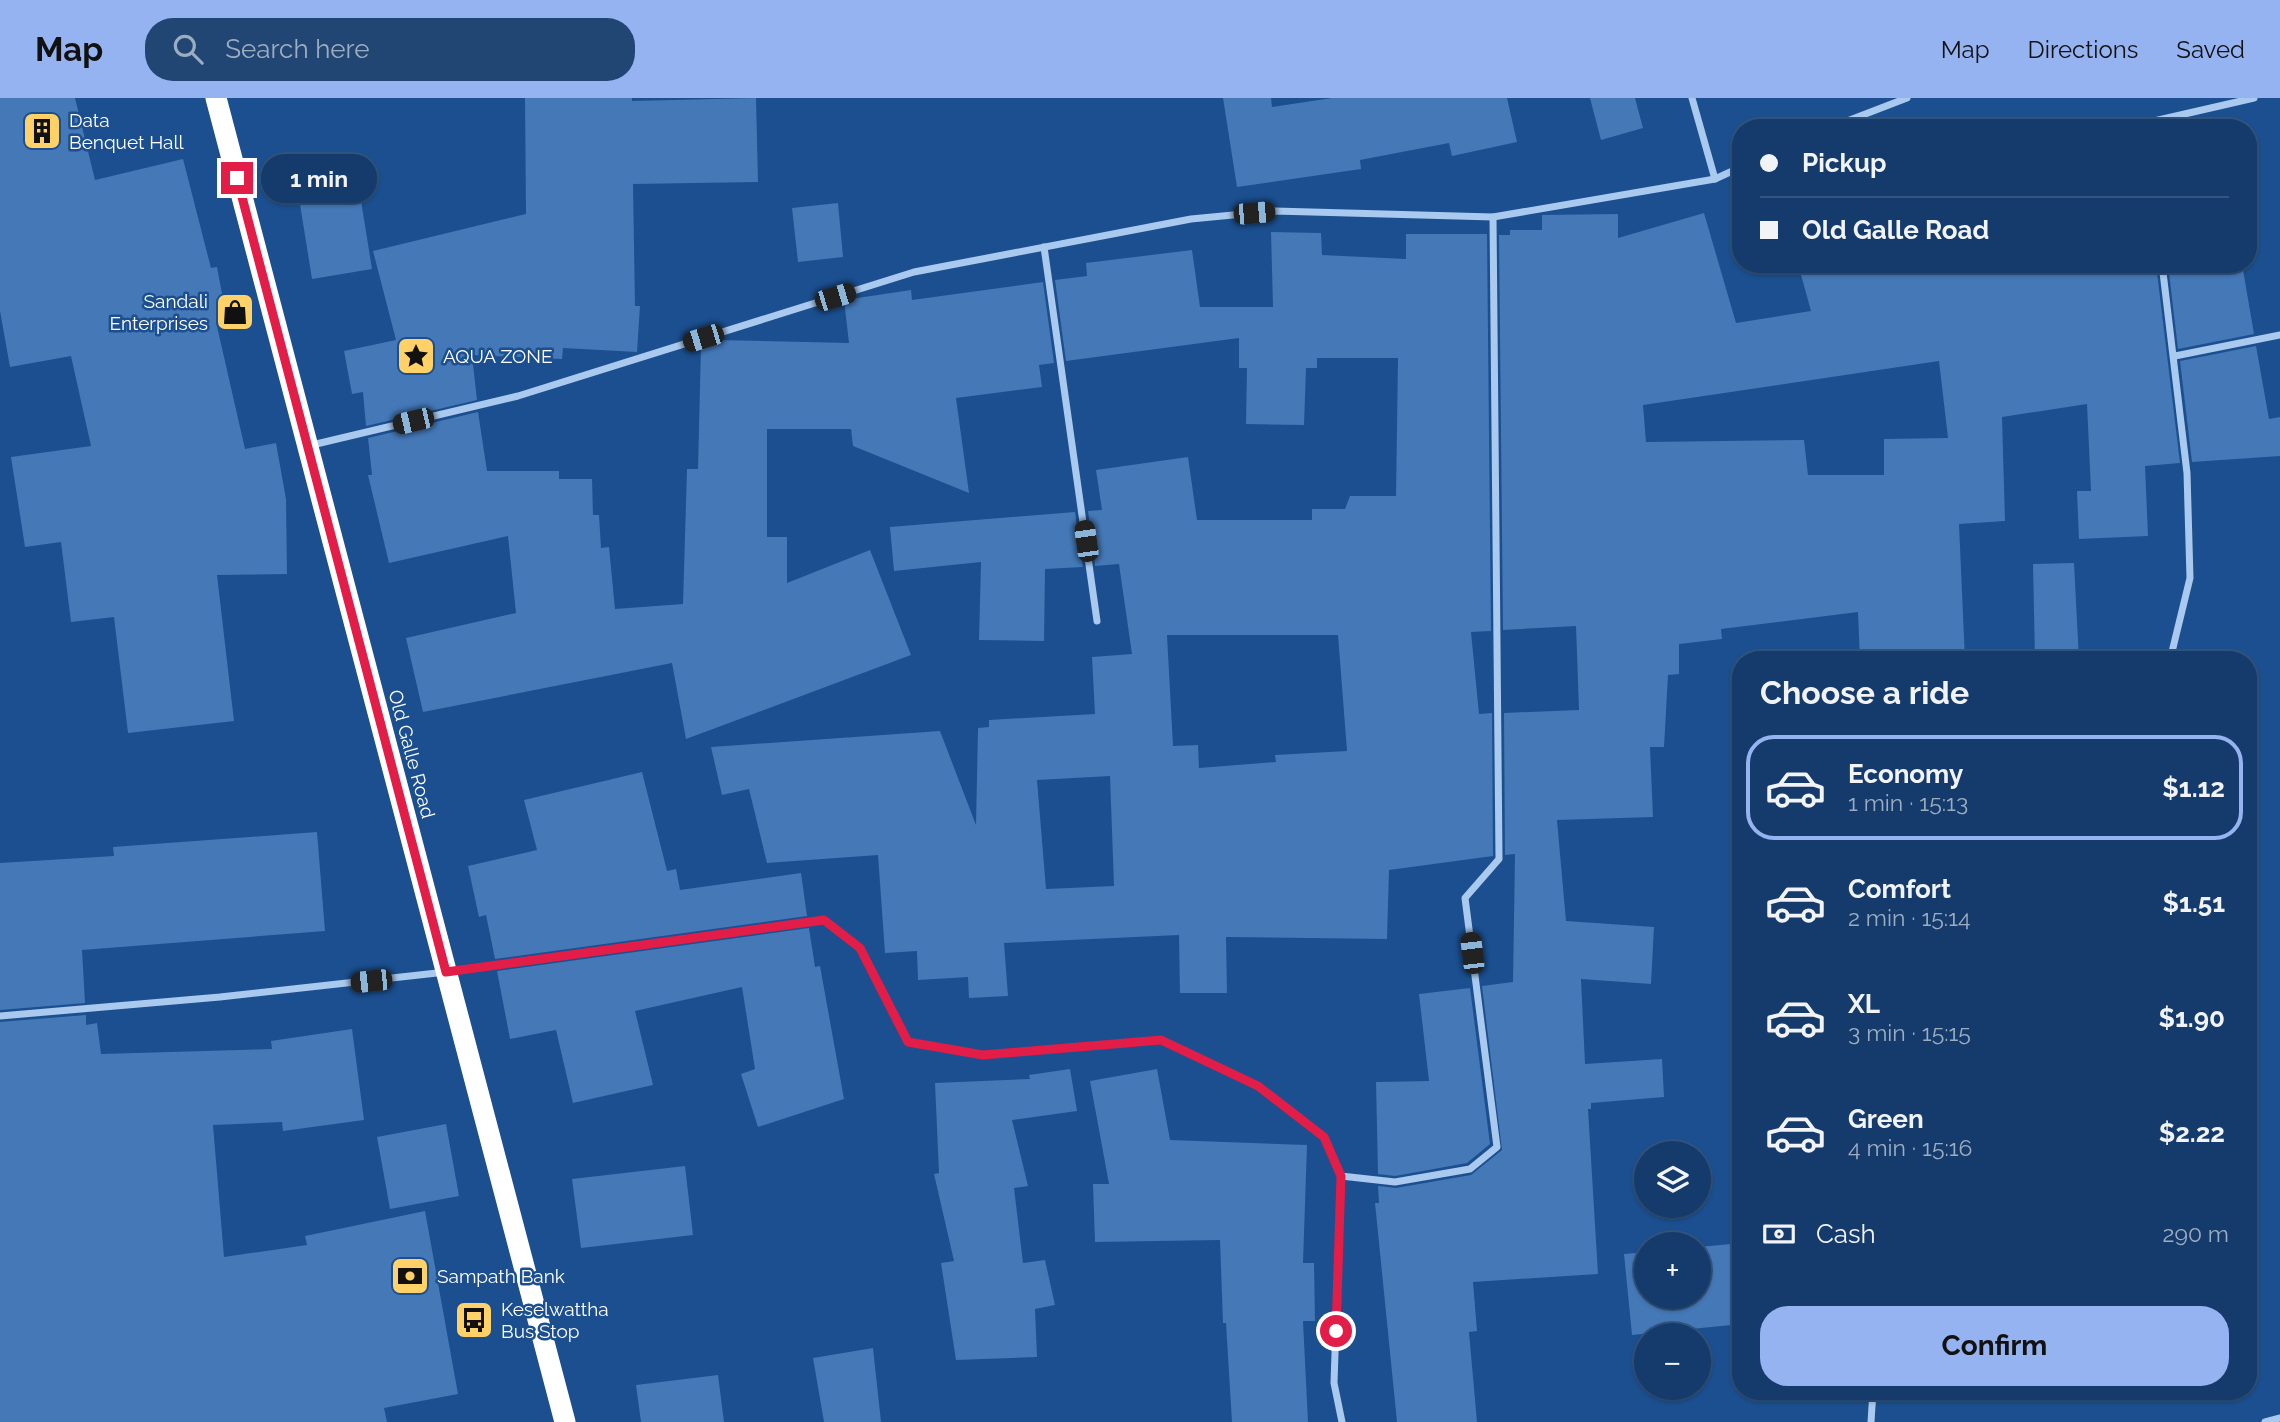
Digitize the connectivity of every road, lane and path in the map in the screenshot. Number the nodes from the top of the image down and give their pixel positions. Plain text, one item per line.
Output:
1 (216, 98) edge
2 (1692, 98) edge
3 (1907, 98) edge
4 (2254, 98) edge
5 (1852, 119) edge
6 (2163, 119) edge
7 (1732, 171) edge
8 (1715, 179) junction
9 (1493, 217) junction
10 (1044, 247) junction
11 (2163, 273) edge
12 (2280, 335) edge
13 (2175, 356) junction
14 (308, 446) junction
15 (1097, 621) dead end
16 (2172, 651) edge
17 (446, 972) junction
18 (0, 1016) edge
19 (1341, 1176) junction
20 (1872, 1400) edge
21 (2280, 1418) edge
22 (565, 1422) edge
23 (1342, 1422) edge
24 (1871, 1422) edge
25 (2265, 1422) edge

1 - 14 highway, Old Galle Road
2 - 8 street
3 - 5 street
4 - 6 street
7 - 8 street
8 - 9 street
9 - 10 street
9 - 19 street
10 - 14 street
10 - 15 street
11 - 13 street
12 - 13 street
13 - 16 street
14 - 17 highway, Old Galle Road
17 - 18 street
17 - 19 street
17 - 22 highway, Old Galle Road
19 - 23 street
20 - 24 street
21 - 25 street

